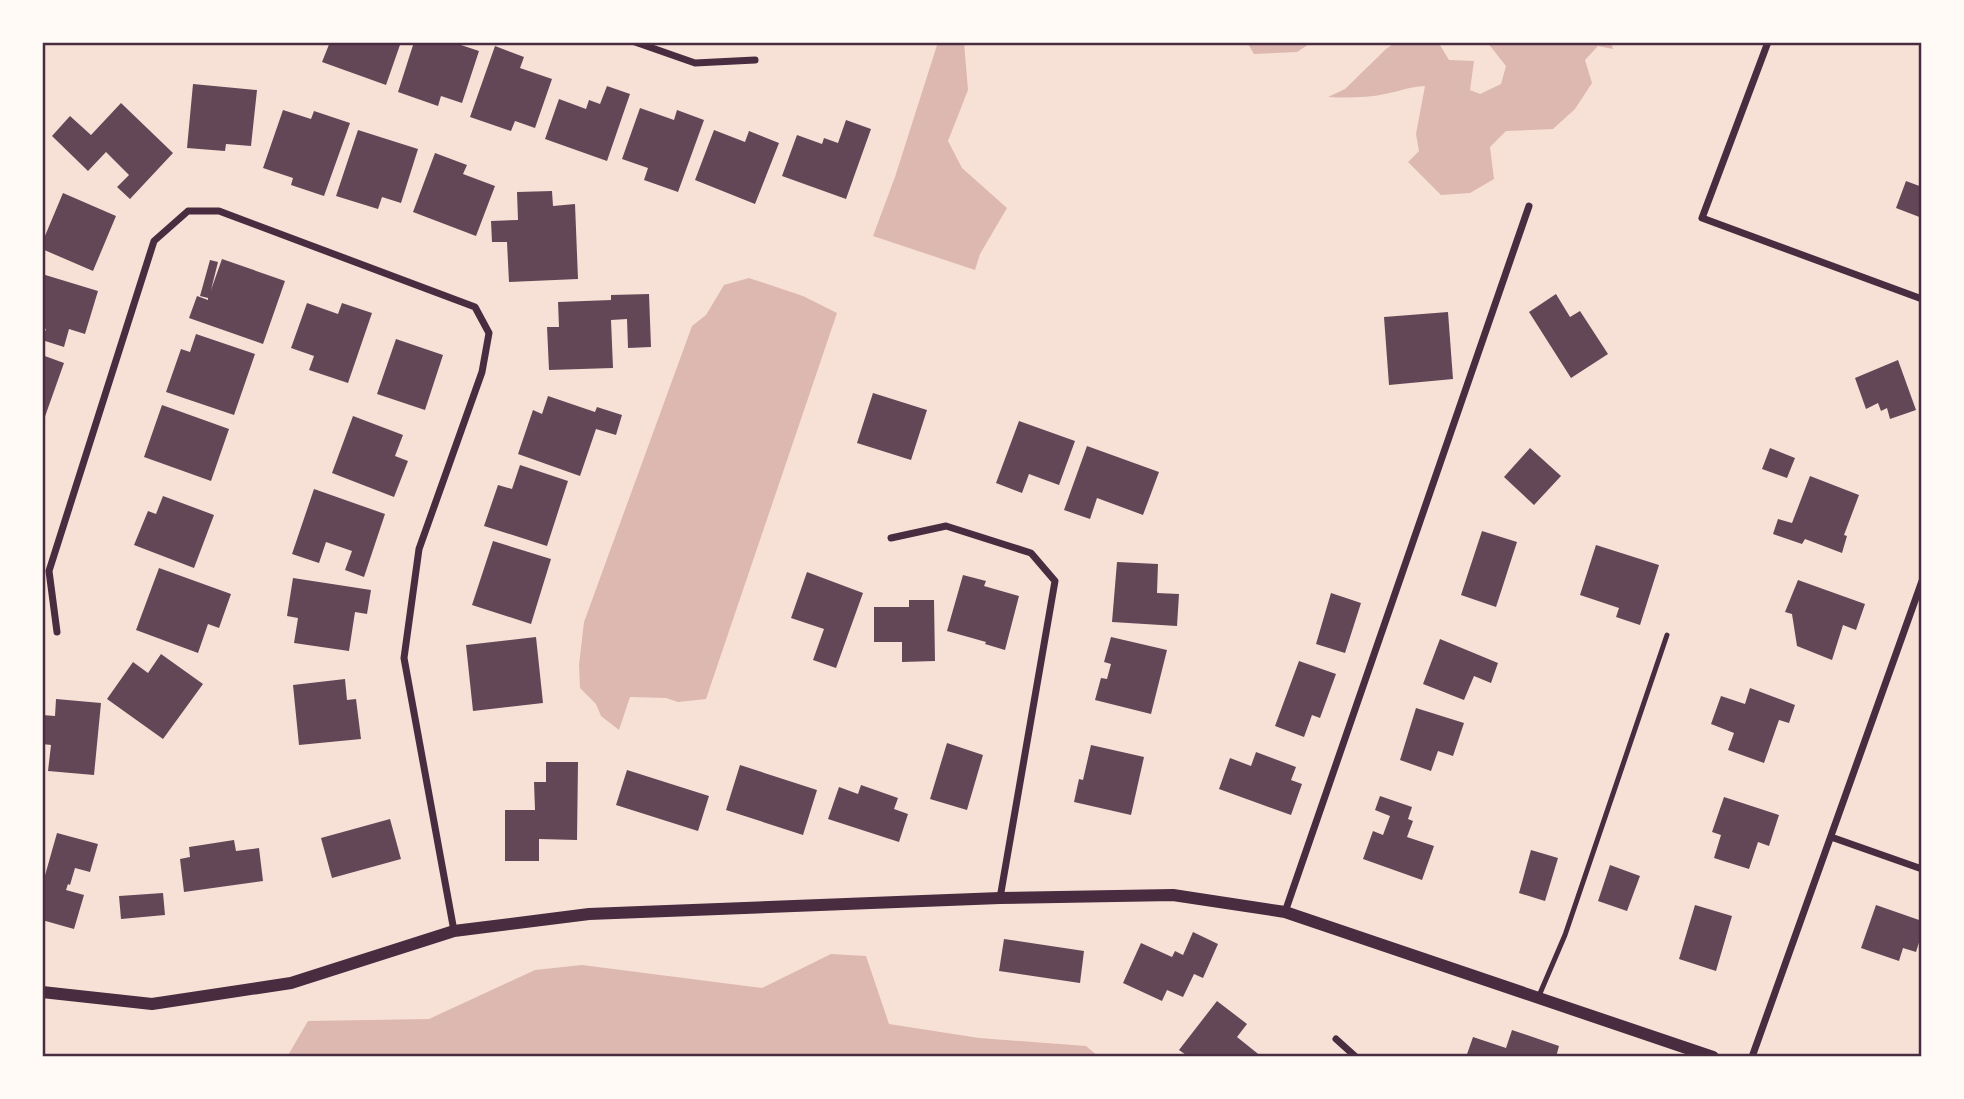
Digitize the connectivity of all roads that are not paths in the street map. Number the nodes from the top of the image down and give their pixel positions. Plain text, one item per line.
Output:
1 (635, 42) edge
2 (1768, 42) edge
3 (755, 60) dead end
4 (1529, 206) dead end
5 (1922, 299) edge
6 (891, 538) dead end
7 (1922, 581) edge
8 (57, 632) dead end
9 (1667, 635) dead end
10 (1830, 837) junction
11 (1922, 869) edge
12 (1000, 898) junction
13 (1285, 912) junction
14 (454, 931) junction
15 (42, 992) edge
16 (1538, 998) junction
17 (1336, 1039) dead end
18 (1356, 1057) edge
19 (1713, 1057) edge
20 (1752, 1057) edge

1 - 3 street
2 - 5 street
4 - 13 street
6 - 12 street
7 - 10 street
8 - 14 street
9 - 16 lane
10 - 11 street
10 - 20 street
12 - 13 street
12 - 14 street
13 - 16 street
14 - 15 street
16 - 19 street
17 - 18 street

